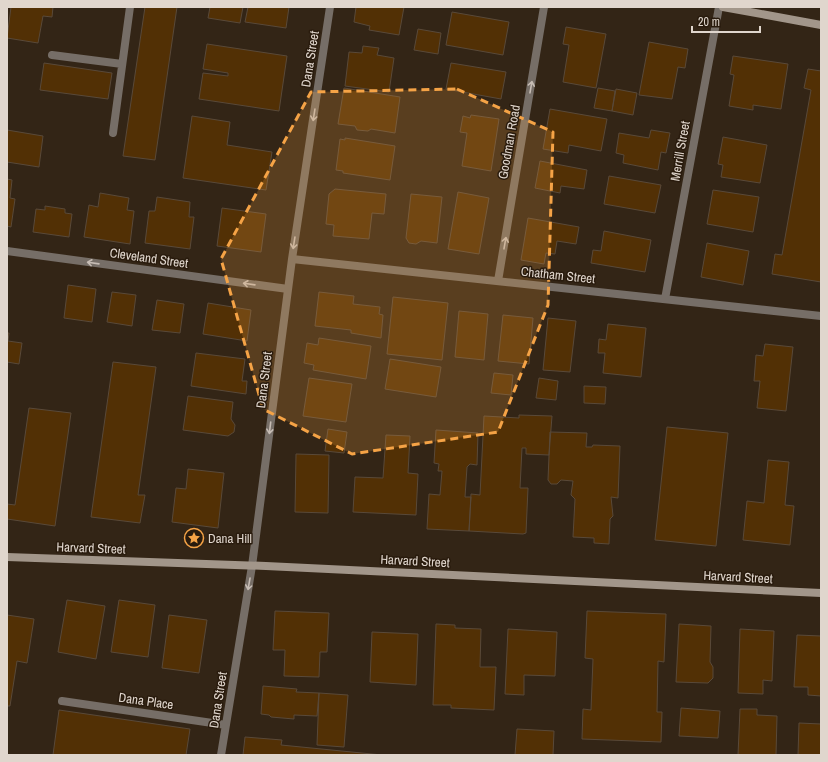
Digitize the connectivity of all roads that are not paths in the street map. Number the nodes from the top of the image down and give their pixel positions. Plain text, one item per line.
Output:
1 (130, 7) edge
2 (330, 7) edge
3 (544, 7) edge
4 (719, 7) edge
5 (723, 7) edge
6 (821, 25) edge
7 (52, 55) dead end
8 (122, 64) junction
9 (113, 133) dead end
10 (7, 251) edge
11 (292, 259) junction
12 (498, 281) junction
13 (288, 289) junction
14 (665, 299) junction
15 (821, 316) edge
16 (7, 557) edge
17 (252, 566) junction
18 (821, 593) edge
19 (62, 701) dead end
20 (226, 725) junction
21 (221, 755) edge

1 - 8 street
2 -> 11 street, Dana Street
12 -> 3 street, Goodman Road
4 - 14 street, Merrill Street
5 - 6 street
7 - 8 street
8 - 9 street
13 -> 10 street, Cleveland Street
11 - 12 street, Chatham Street
11 - 13 street, Dana Street
12 - 14 street, Chatham Street
13 -> 17 street, Dana Street
14 - 15 street, Chatham Street
16 - 17 street, Harvard Street
17 - 18 street, Harvard Street
17 -> 20 street, Dana Street
19 - 20 street, Dana Place
20 - 21 street, Dana Street

